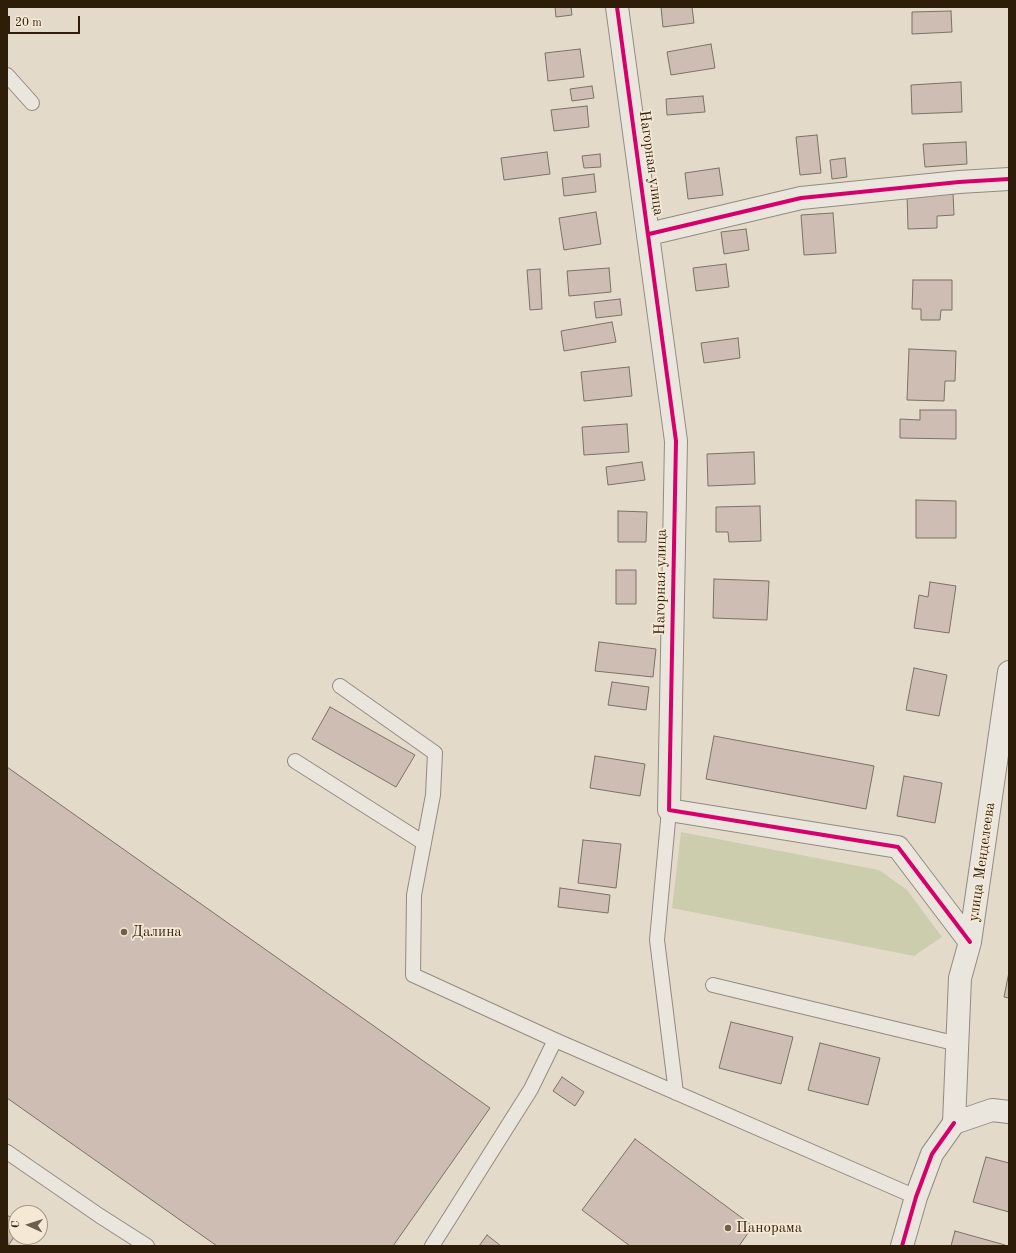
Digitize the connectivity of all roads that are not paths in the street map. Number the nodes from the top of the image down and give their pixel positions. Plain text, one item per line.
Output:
1 (617, 7) edge
2 (7, 75) edge
3 (32, 103) dead end
4 (1009, 179) edge
5 (649, 234) junction
6 (1009, 672) edge
7 (340, 686) dead end
8 (295, 761) dead end
9 (669, 810) junction
10 (424, 843) junction
11 (970, 942) junction
12 (713, 986) dead end
13 (555, 1040) junction
14 (958, 1044) junction
15 (676, 1092) junction
16 (1009, 1112) edge
17 (954, 1123) junction
18 (7, 1152) edge
19 (916, 1197) junction
20 (147, 1246) edge
21 (432, 1246) edge
22 (902, 1246) edge

1 - 5 street, Нагорная улица
2 - 3 lane
4 - 5 street
5 - 9 street, Нагорная улица
6 - 11 street, улица Менделеева
7 - 10 lane
8 - 10 lane
9 - 11 street
9 - 15 lane
10 - 13 lane
11 - 14 street, улица Менделеева
12 - 14 lane
13 - 15 lane
13 - 21 lane
14 - 17 street, улица Менделеева
15 - 19 lane
16 - 17 street
17 - 19 street
18 - 20 lane
19 - 22 street

